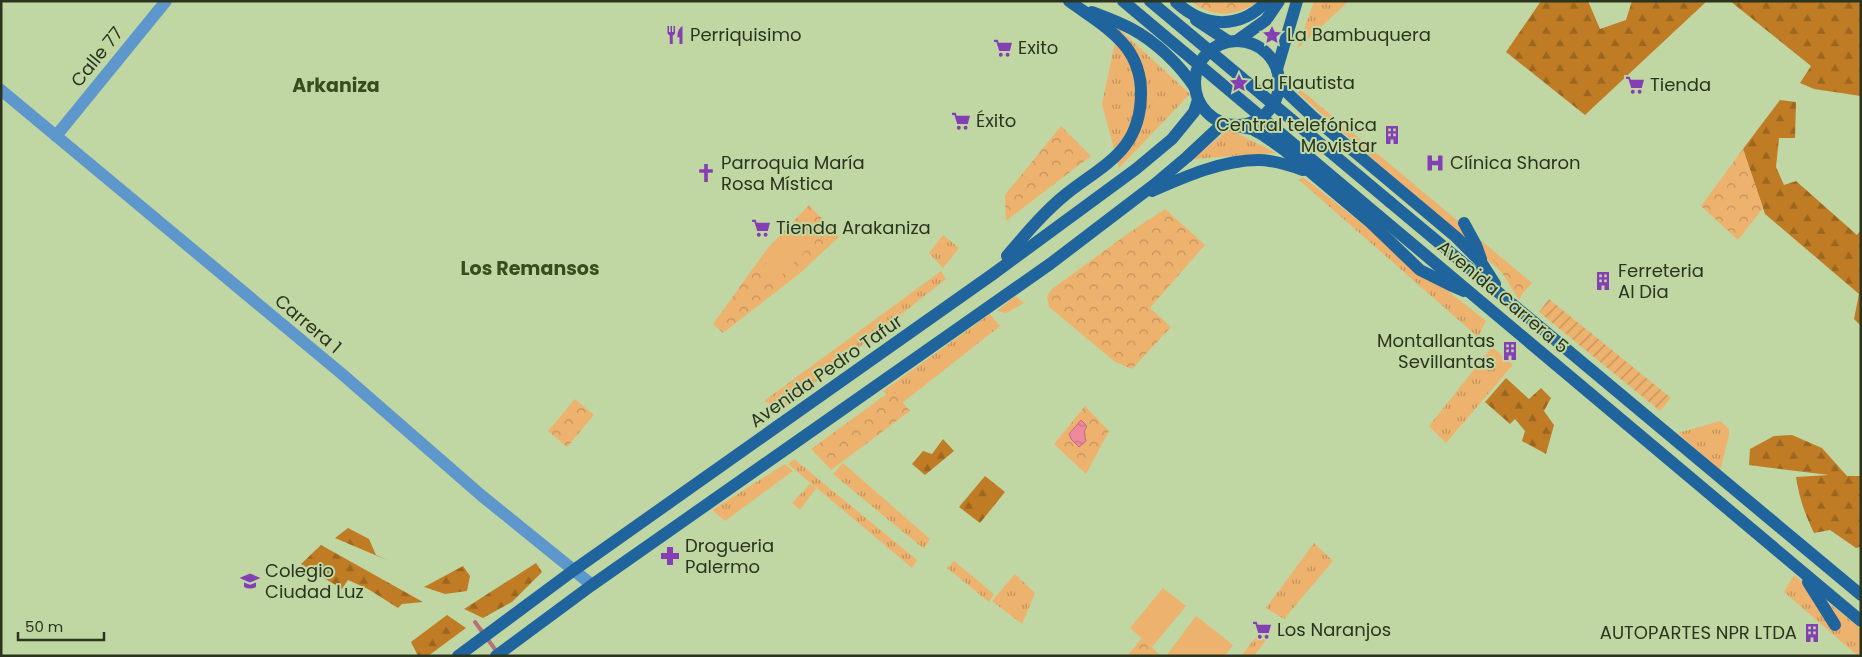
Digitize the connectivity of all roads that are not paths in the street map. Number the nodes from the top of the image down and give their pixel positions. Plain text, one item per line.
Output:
1 (166, 1) edge
2 (1070, 1) edge
3 (1123, 1) edge
4 (1150, 1) edge
5 (1267, 1) edge
6 (1278, 1) edge
7 (1297, 1) edge
8 (1176, 2) edge
9 (1233, 41) junction
10 (1277, 69) junction
11 (1279, 84) junction
12 (1, 90) edge
13 (1196, 94) junction
14 (1231, 125) junction
15 (56, 136) junction
16 (1322, 182) junction
17 (1126, 206) junction
18 (1464, 223) dead end
19 (1484, 266) junction
20 (993, 274) junction
21 (1472, 293) junction
22 (1500, 293) junction
23 (574, 570) junction
24 (1801, 571) junction
25 (592, 585) junction
26 (1861, 595) edge
27 (1861, 621) edge
28 (1835, 625) dead end
29 (458, 656) edge
30 (496, 656) edge

1 - 15 street, Calle 77
2 - 13 main road
2 - 20 main road
3 - 21 main road, Avenida Carrera 5, bridge
4 - 22 main road, Avenida Carrera 5, bridge
5 - 8 main road
6 - 9 main road
7 - 10 main road
8 - 9 main road
9 - 10 main road
9 - 13 main road
10 - 11 main road
11 - 14 main road
11 - 19 main road, Avenida Carrera 5
12 - 15 street, Carrera 1
13 - 14 main road
13 - 20 main road, Avenida Pedro Tafur
14 - 16 main road
14 - 17 main road
15 - 23 street, Carrera 1
16 - 17 main road
16 - 21 main road
17 - 25 main road
18 - 19 main road
19 - 22 main road, Avenida Carrera 5
20 - 23 main road, Avenida Pedro Tafur
21 - 24 main road, Avenida Carrera 5
22 - 26 main road, Avenida Carrera 5
23 - 25 street, Carrera 1
23 - 29 main road, Avenida Pedro Tafur
24 - 27 main road, Avenida Carrera 5
24 - 28 main road
25 - 30 main road

